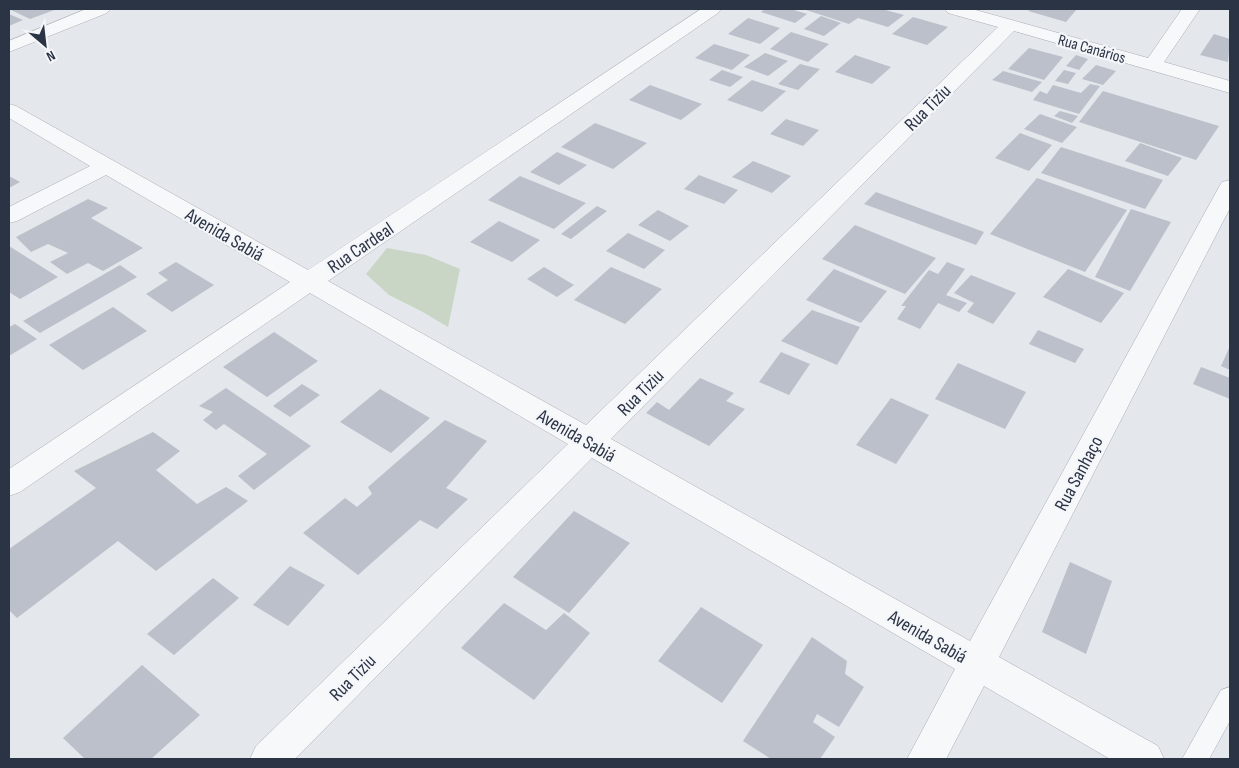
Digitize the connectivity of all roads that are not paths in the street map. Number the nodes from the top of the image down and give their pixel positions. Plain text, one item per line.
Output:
1 (101, 9) edge
2 (712, 9) edge
3 (954, 9) edge
4 (1191, 9) edge
5 (1010, 25) junction
6 (9, 47) edge
7 (1153, 65) junction
8 (1230, 87) edge
9 (9, 110) edge
10 (106, 166) junction
11 (1230, 187) edge
12 (9, 216) edge
13 (309, 281) junction
14 (589, 442) junction
15 (9, 484) edge
16 (977, 664) junction
17 (1230, 698) edge
18 (269, 759) edge
19 (926, 759) edge
20 (1145, 759) edge
21 (1195, 759) edge

1 - 6 street
2 - 13 street, Rua Cardeal
3 - 5 street, Rua Canários
4 - 7 street
5 - 7 street, Rua Canários
5 - 14 street, Rua Tiziu
7 - 8 street, Rua Canários
9 - 10 street, Avenida Sabiá
10 - 12 street
10 - 13 street, Avenida Sabiá
11 - 16 street, Rua Sanhaço
13 - 14 street, Avenida Sabiá
13 - 15 street, Rua Cardeal
14 - 16 street, Avenida Sabiá
14 - 18 street, Rua Tiziu
16 - 19 street, Rua Sanhaço
16 - 20 street, Avenida Sabiá
17 - 21 lane

